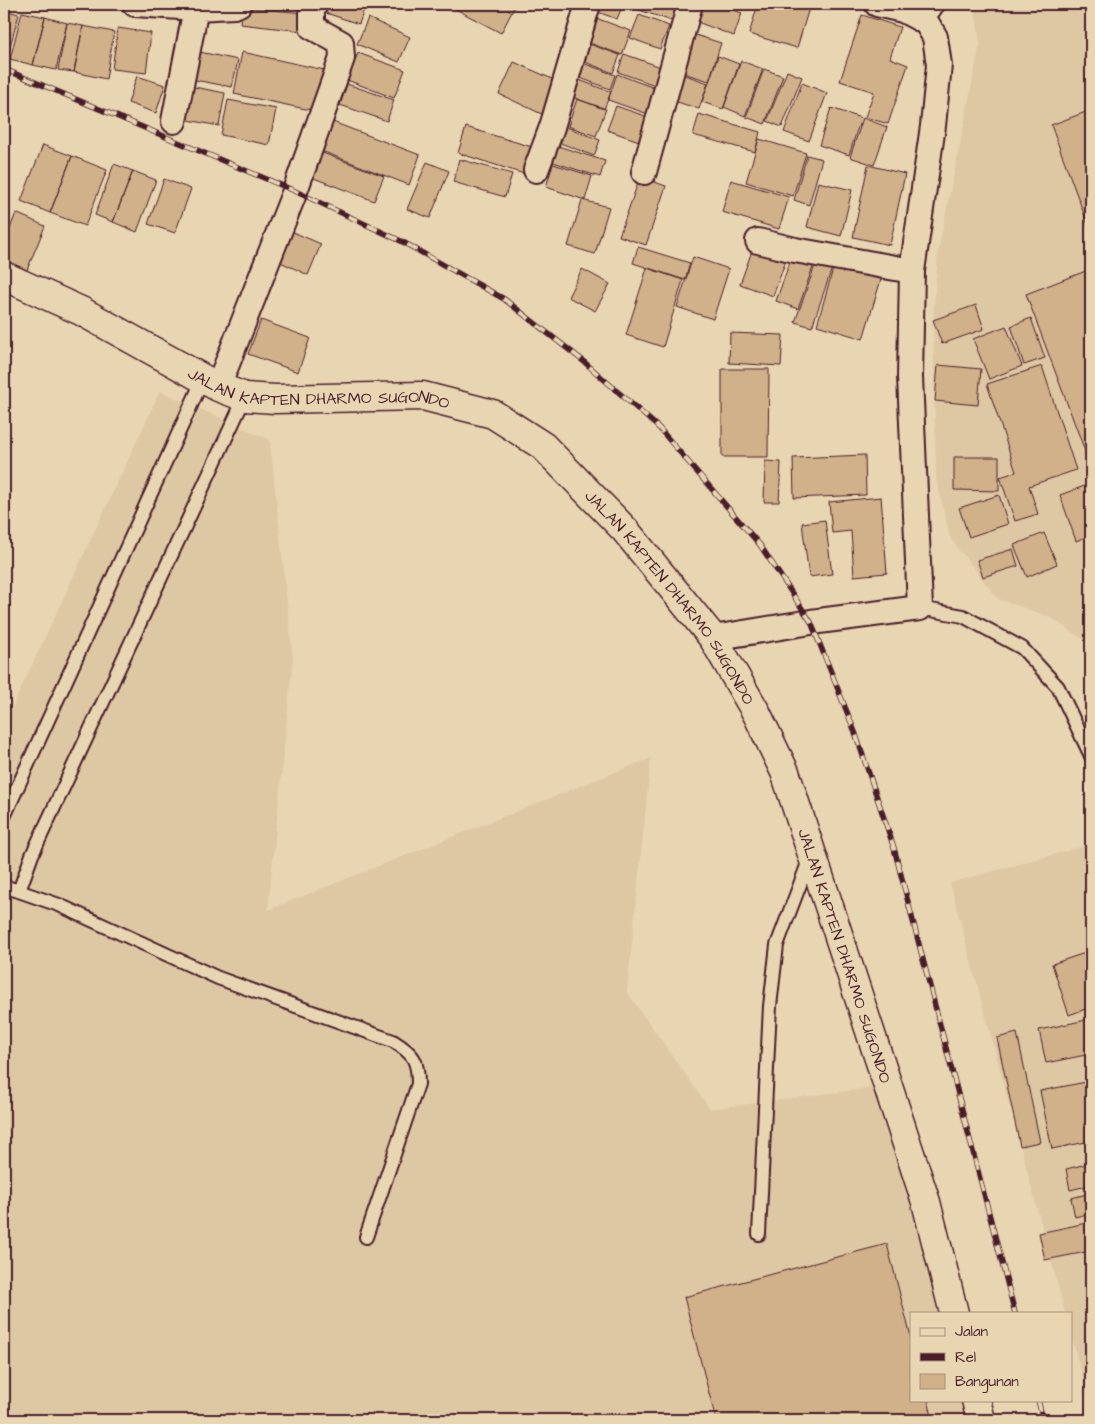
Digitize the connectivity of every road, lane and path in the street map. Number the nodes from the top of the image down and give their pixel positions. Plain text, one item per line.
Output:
1 (135, 4) edge
2 (239, 4) edge
3 (315, 4) edge
4 (588, 4) edge
5 (690, 4) edge
6 (877, 4) edge
7 (196, 8) junction
8 (932, 13) edge
9 (174, 121) dead end
10 (536, 170) dead end
11 (644, 172) dead end
12 (758, 241) dead end
13 (912, 271) junction
14 (4, 276) edge
15 (210, 383) junction
16 (245, 397) junction
17 (920, 608) junction
18 (713, 638) junction
19 (1091, 756) edge
20 (4, 818) edge
21 (812, 851) junction
22 (4, 886) edge
23 (19, 891) junction
24 (759, 1234) dead end
25 (366, 1237) dead end
26 (954, 1312) edge
27 (976, 1402) edge
28 (981, 1420) edge

1 - 7 street
2 - 7 street
3 - 15 street
4 - 10 street
5 - 11 street
6 - 8 street
7 - 9 street
8 - 13 street
12 - 13 street
13 - 17 street
14 - 15 main road, JALAN KAPTEN DHARMO SUGONDO
15 - 16 main road, JALAN KAPTEN DHARMO SUGONDO
15 - 20 lane
16 - 18 main road, JALAN KAPTEN DHARMO SUGONDO
16 - 23 lane
17 - 18 street
17 - 19 lane
18 - 21 main road, JALAN KAPTEN DHARMO SUGONDO
21 - 24 lane
21 - 26 main road, JALAN KAPTEN DHARMO SUGONDO
22 - 23 lane
23 - 25 lane
27 - 28 main road

